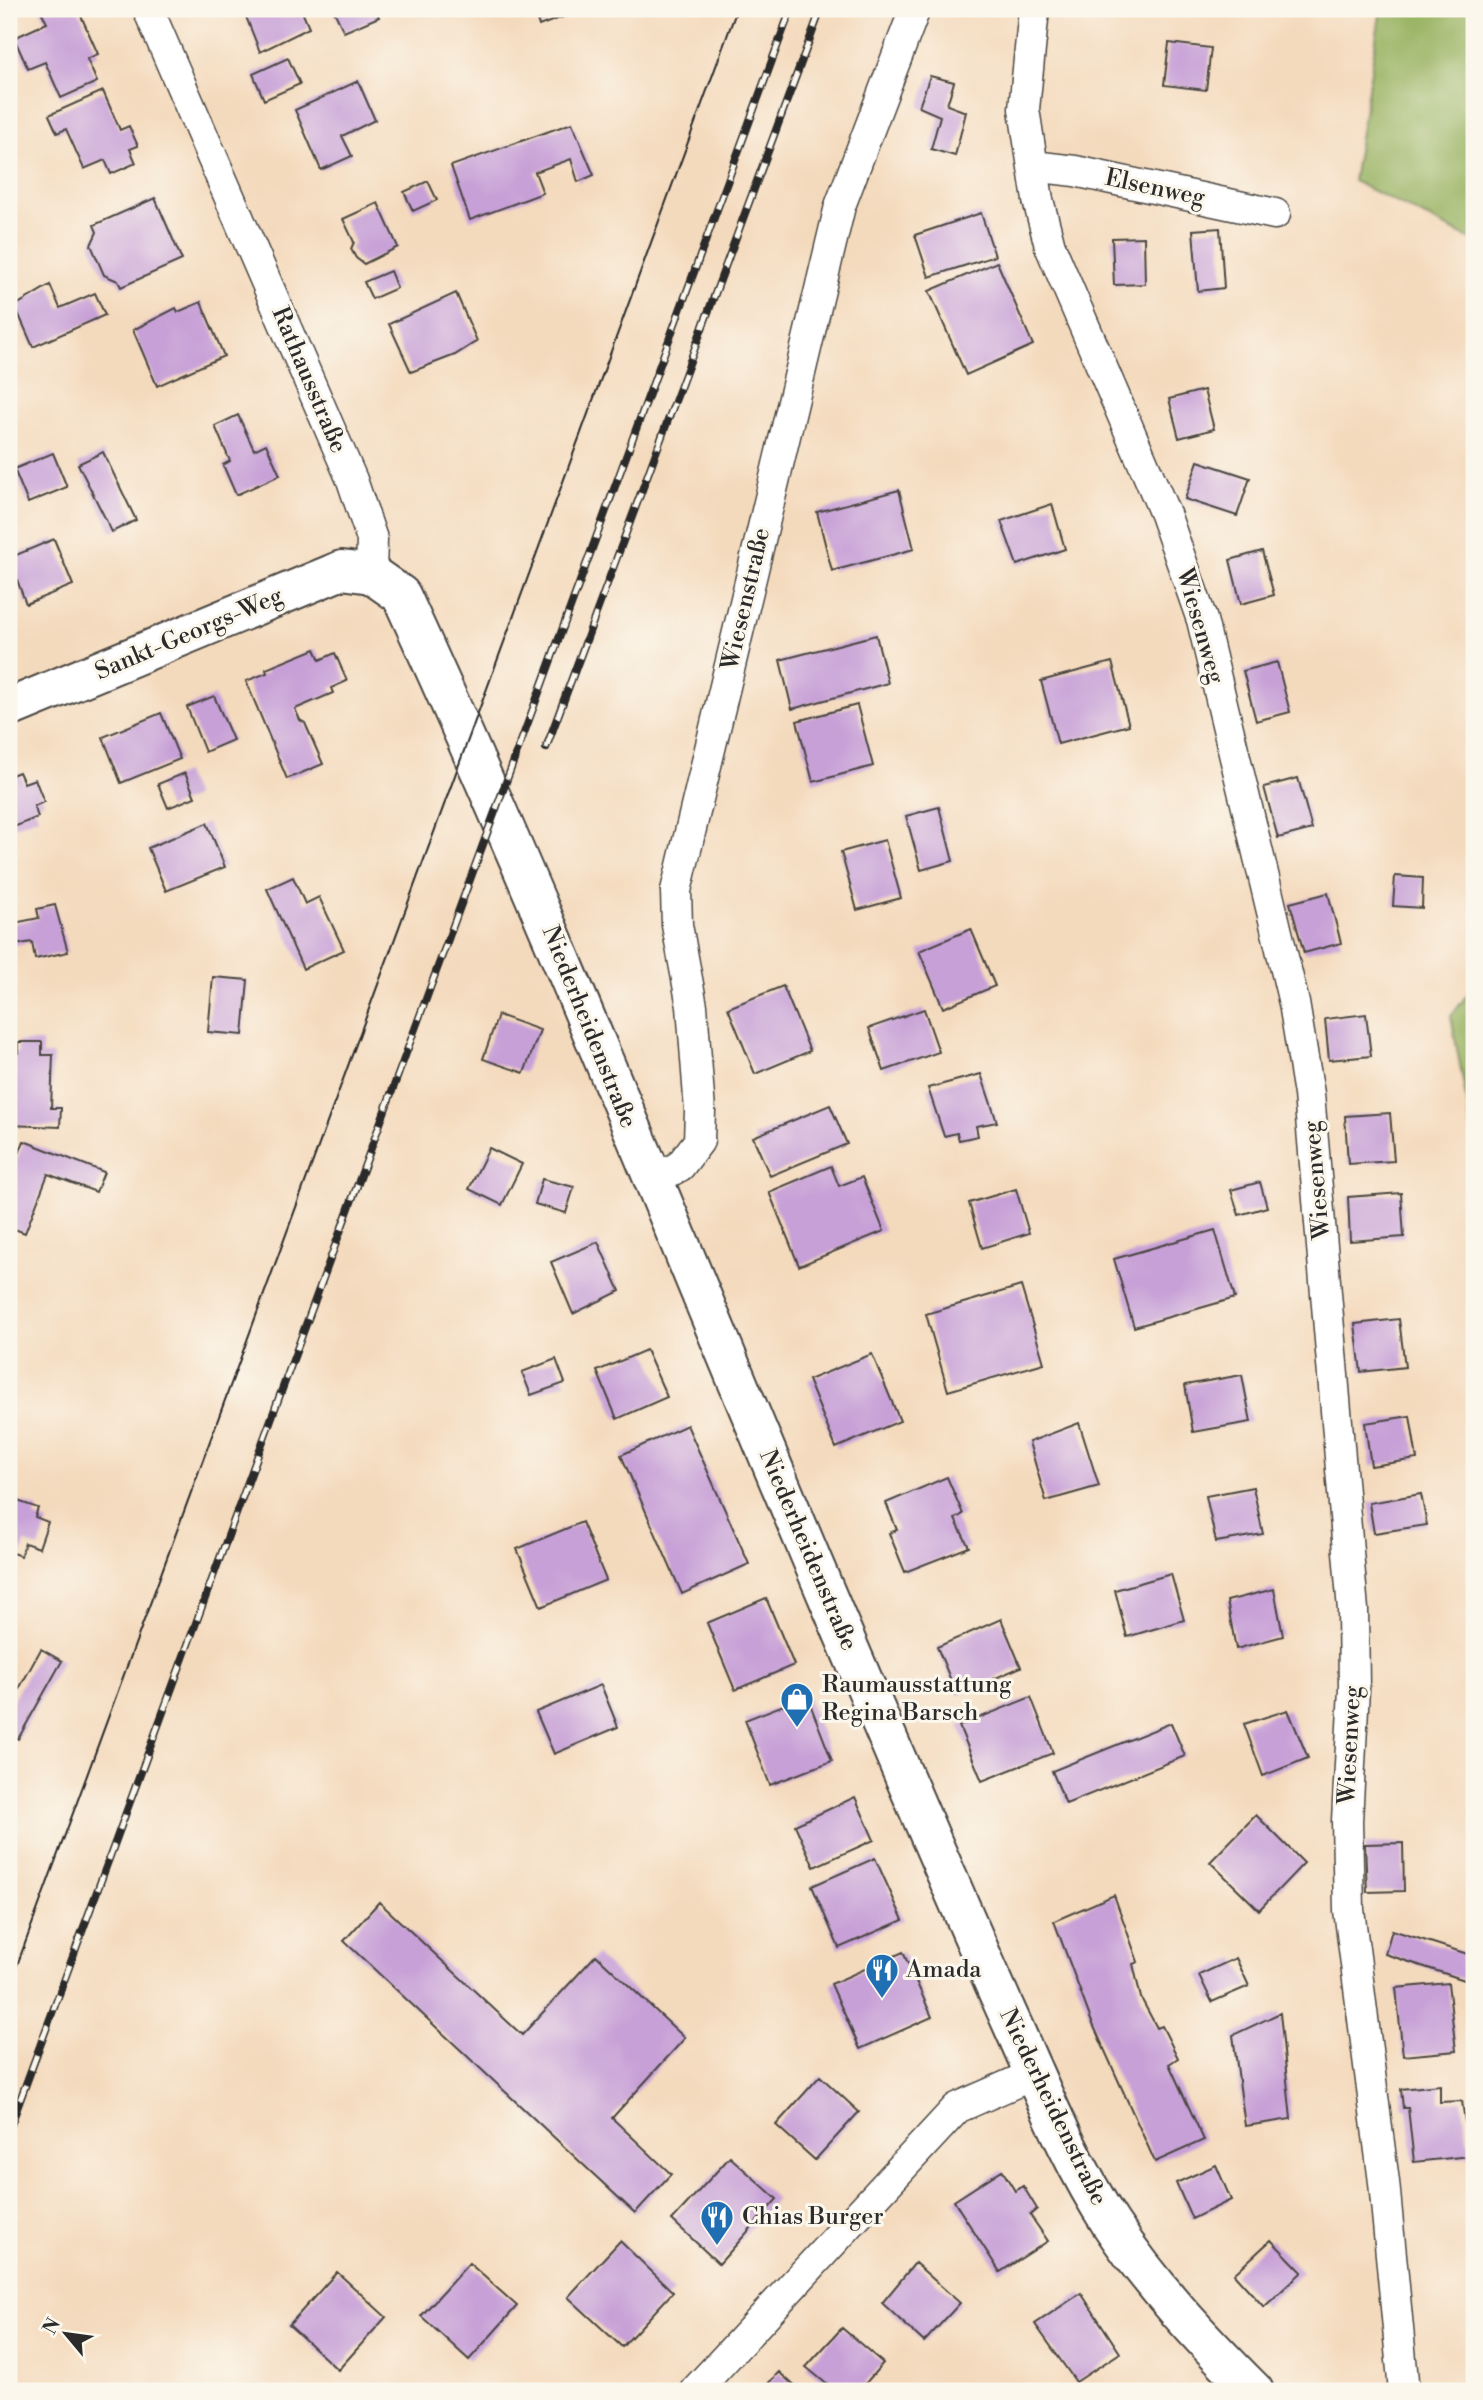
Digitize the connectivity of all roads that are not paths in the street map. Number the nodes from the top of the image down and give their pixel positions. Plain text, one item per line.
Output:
1 (148, 9) edge
2 (915, 9) edge
3 (1034, 9) edge
4 (1033, 166) junction
5 (1275, 214) dead end
6 (371, 574) junction
7 (9, 708) edge
8 (652, 1181) junction
9 (1034, 2074) junction
10 (695, 2391) edge
11 (1254, 2391) edge
12 (1404, 2391) edge

1 - 6 street, Rathausstraße
2 - 8 street, Wiesenstraße
3 - 4 street, Wiesenweg
4 - 5 street, Elsenweg
4 - 12 street, Wiesenweg
6 - 7 street, Sankt-Georgs-Weg
6 - 8 street, Niederheidenstraße
8 - 9 street, Niederheidenstraße
9 - 10 street
9 - 11 street, Niederheidenstraße

